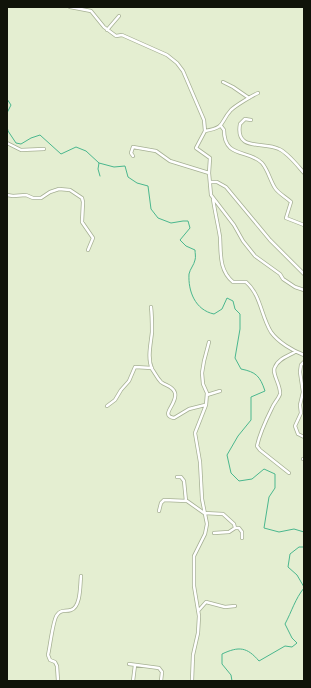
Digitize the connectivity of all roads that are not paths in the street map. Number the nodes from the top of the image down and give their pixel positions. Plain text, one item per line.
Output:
1 (70, 7) edge
2 (119, 16) dead end
3 (108, 30) junction
4 (223, 82) dead end
5 (258, 93) dead end
6 (248, 98) junction
7 (251, 120) dead end
8 (221, 126) junction
9 (205, 131) junction
10 (7, 143) edge
11 (44, 149) dead end
12 (133, 156) dead end
13 (209, 173) junction
14 (304, 173) edge
15 (210, 182) junction
16 (7, 195) edge
17 (213, 198) junction
18 (304, 225) edge
19 (88, 250) dead end
20 (304, 274) edge
21 (304, 290) edge
22 (151, 307) dead end
23 (209, 342) dead end
24 (295, 352) junction
25 (304, 355) edge
26 (304, 362) edge
27 (152, 368) junction
28 (220, 391) dead end
29 (207, 395) junction
30 (206, 405) junction
31 (107, 406) dead end
32 (304, 437) edge
33 (289, 473) dead end
34 (177, 477) dead end
35 (186, 501) junction
36 (159, 511) dead end
37 (204, 512) junction
38 (235, 528) junction
39 (214, 533) dead end
40 (242, 538) dead end
41 (81, 576) dead end
42 (234, 606) dead end
43 (199, 610) junction
44 (129, 664) dead end
45 (135, 665) junction
46 (58, 681) edge
47 (133, 681) edge
48 (162, 681) edge
49 (192, 681) edge

1 - 3 street
2 - 3 street
3 - 9 street
4 - 6 street
5 - 6 street
6 - 8 street
7 - 14 street
8 - 9 street
8 - 18 street
9 - 13 street
10 - 11 street
12 - 13 street
13 - 15 street
15 - 17 street
15 - 20 street
16 - 19 street
17 - 21 street
17 - 24 street
22 - 27 street
23 - 29 street
24 - 25 street
24 - 33 street
26 - 32 street
27 - 30 street
27 - 31 street
28 - 29 street
29 - 30 street
30 - 37 street
34 - 35 street
35 - 36 street
35 - 37 street
37 - 38 street
37 - 43 street
38 - 39 street
38 - 40 street
41 - 46 street
42 - 43 street
43 - 49 street
44 - 45 street
45 - 47 street
45 - 48 street

